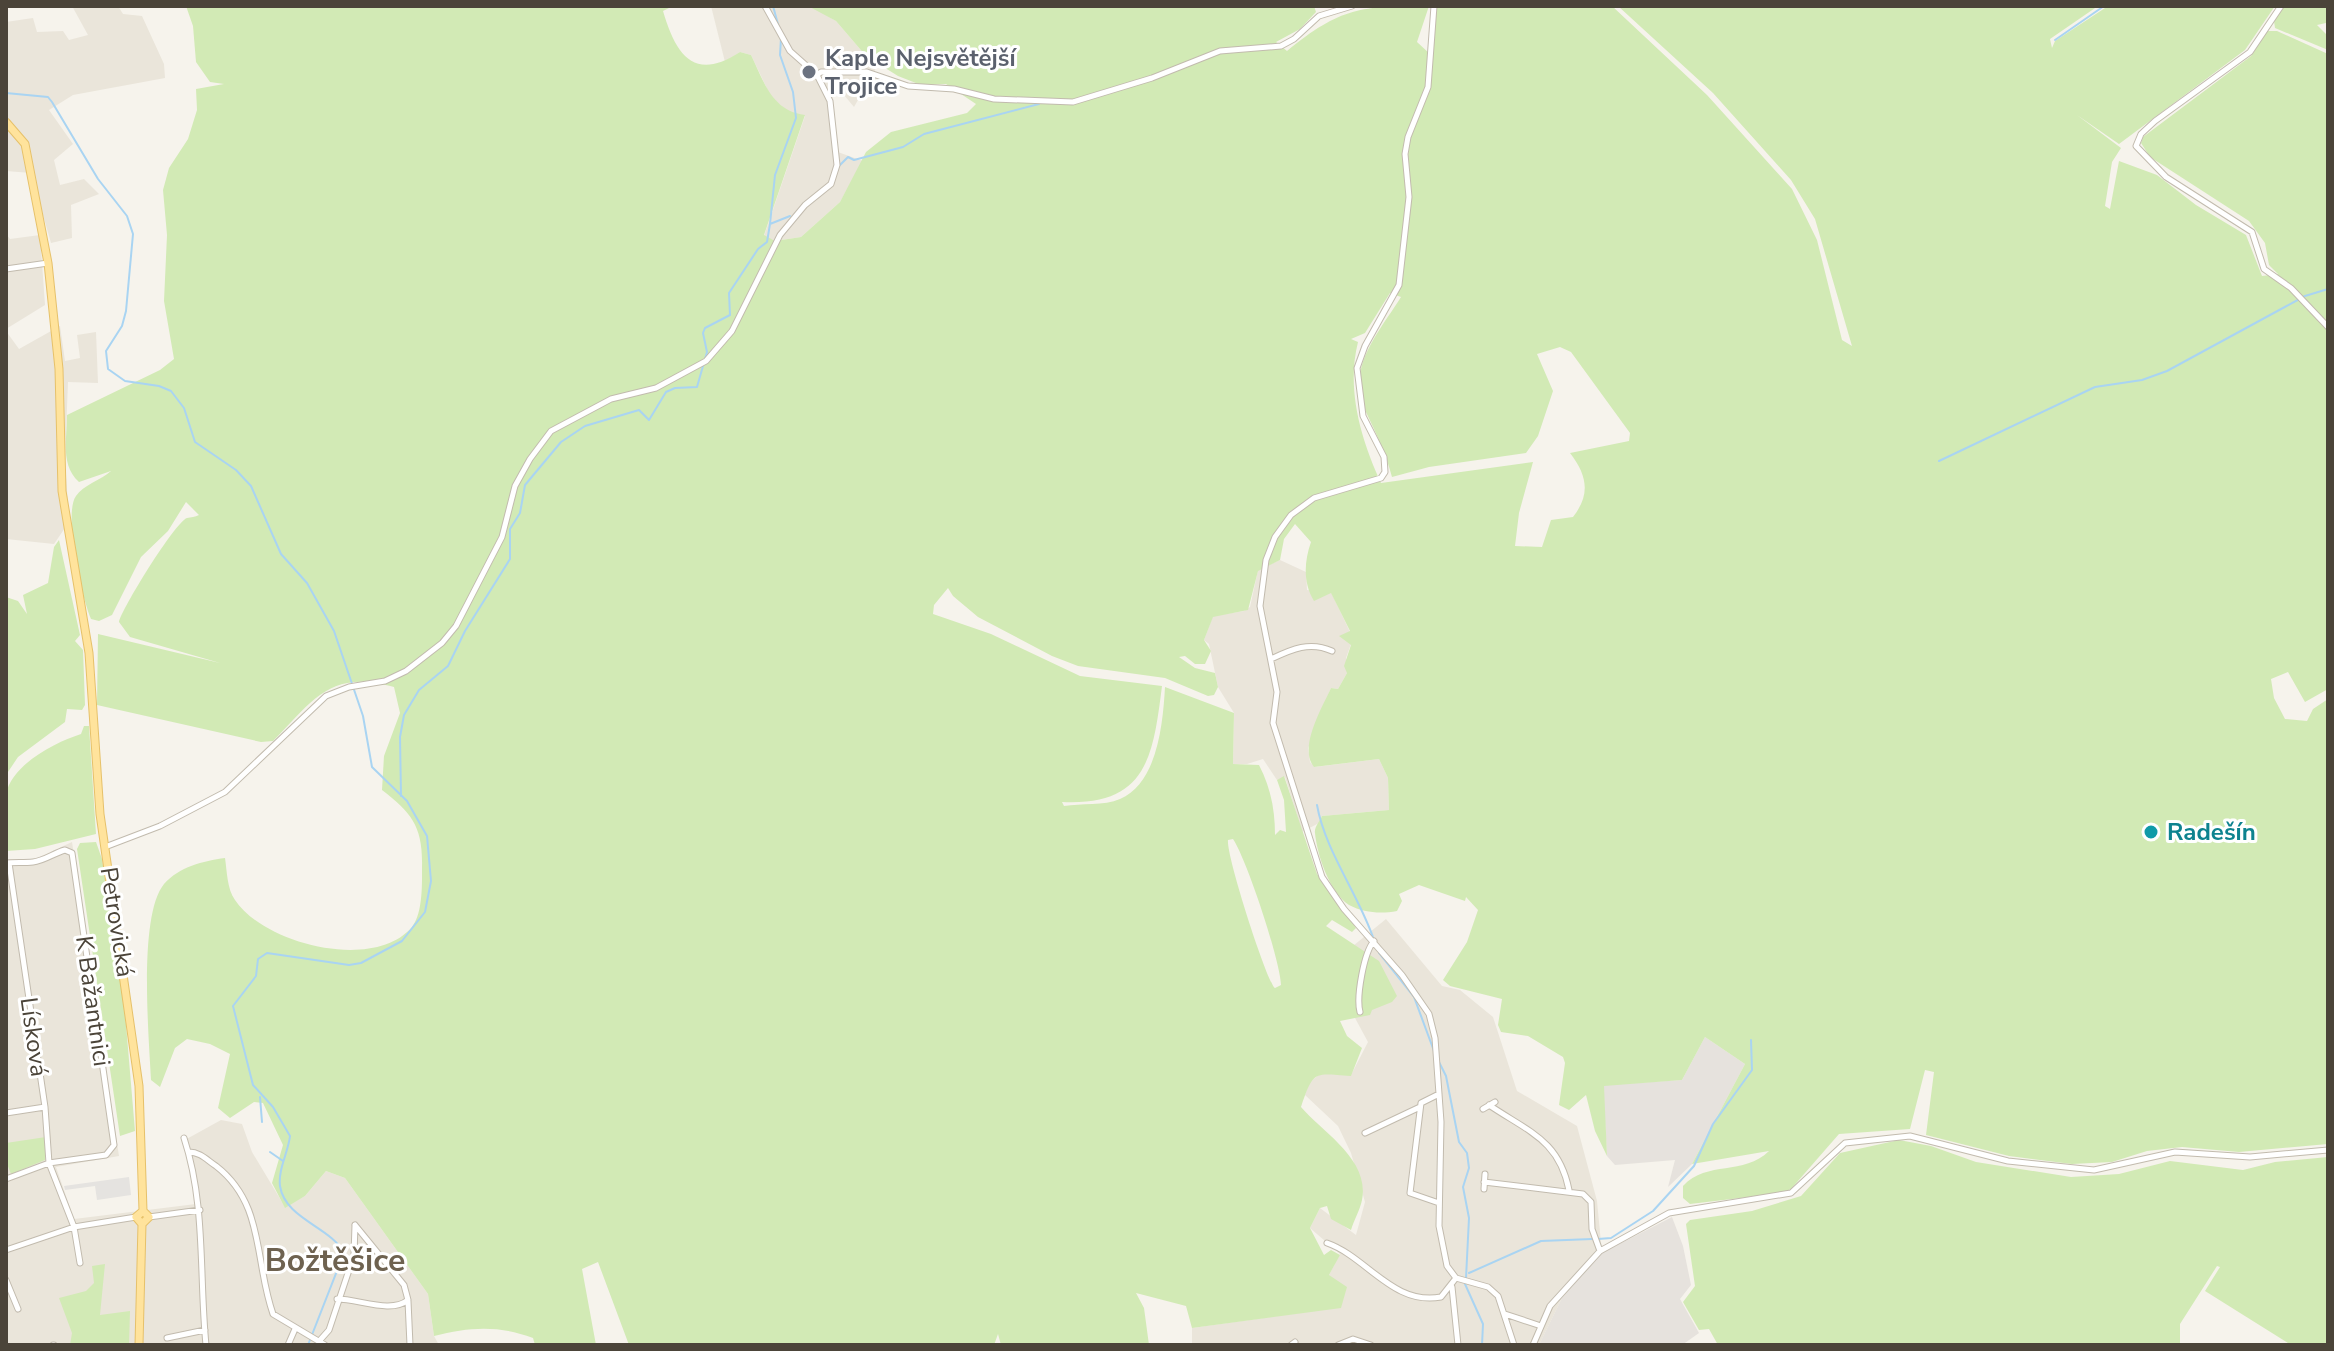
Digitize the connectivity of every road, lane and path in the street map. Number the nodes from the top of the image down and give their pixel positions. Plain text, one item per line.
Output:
1 (765, 6) edge
2 (1352, 6) edge
3 (1434, 6) edge
4 (2281, 6) edge
5 (817, 75) junction
6 (6, 122) edge
7 (48, 263) junction
8 (6, 269) edge
9 (2328, 327) edge
10 (1332, 651) dead end
11 (1271, 659) junction
12 (105, 847) junction
13 (8, 863) edge
14 (1374, 941) junction
15 (1360, 1012) dead end
16 (1439, 1094) junction
17 (1489, 1105) dead end
18 (45, 1107) junction
19 (1420, 1107) junction
20 (6, 1113) edge
21 (1365, 1133) dead end
22 (184, 1138) dead end
23 (2328, 1150) edge
24 (189, 1152) junction
25 (49, 1163) junction
26 (1485, 1174) dead end
27 (6, 1179) edge
28 (1569, 1190) junction
29 (1439, 1203) junction
30 (200, 1210) junction
31 (146, 1214) junction
32 (139, 1221) junction
33 (74, 1227) junction
34 (1327, 1243) dead end
35 (6, 1250) edge
36 (1600, 1251) junction
37 (80, 1263) dead end
38 (6, 1280) edge
39 (1461, 1280) junction
40 (1452, 1286) junction
41 (337, 1299) junction
42 (408, 1300) junction
43 (18, 1309) dead end
44 (1505, 1314) junction
45 (1538, 1325) junction
46 (295, 1329) junction
47 (205, 1330) junction
48 (167, 1338) dead end
49 (317, 1339) edge
50 (139, 1345) edge
51 (206, 1345) edge
52 (288, 1345) edge
53 (410, 1345) edge
54 (1338, 1345) edge
55 (1371, 1345) edge
56 (1458, 1345) edge
57 (1514, 1345) edge
58 (1533, 1345) edge

1 - 5 street
2 - 5 street
3 - 11 street
4 - 9 street
5 - 12 street
6 - 7 main road, Petrovická
7 - 8 street
7 - 12 main road, Petrovická
10 - 11 street
11 - 14 street
12 - 31 main road, Petrovická
13 - 18 street, Lísková
13 - 25 street, K Bažantnici
14 - 15 street
14 - 16 street
16 - 19 street
16 - 29 street
17 - 28 street
18 - 20 street
18 - 25 street, Lísková
19 - 21 street
19 - 29 street
22 - 24 street
23 - 36 street
24 - 30 street
24 - 46 street
25 - 27 street
25 - 33 street, Lísková
26 - 28 street
28 - 36 street
29 - 39 street
30 - 31 street
30 - 47 street
31 - 32 main road
32 - 33 street
32 - 50 main road
33 - 35 street
33 - 37 street, Lísková
34 - 40 street
36 - 45 street
38 - 43 street
39 - 40 street
39 - 44 street
40 - 56 street
41 - 42 street
41 - 42 street
41 - 49 street
42 - 53 street
44 - 45 street
44 - 57 street
45 - 58 street
46 - 49 street
46 - 52 street
47 - 48 street
47 - 51 street
54 - 55 street

